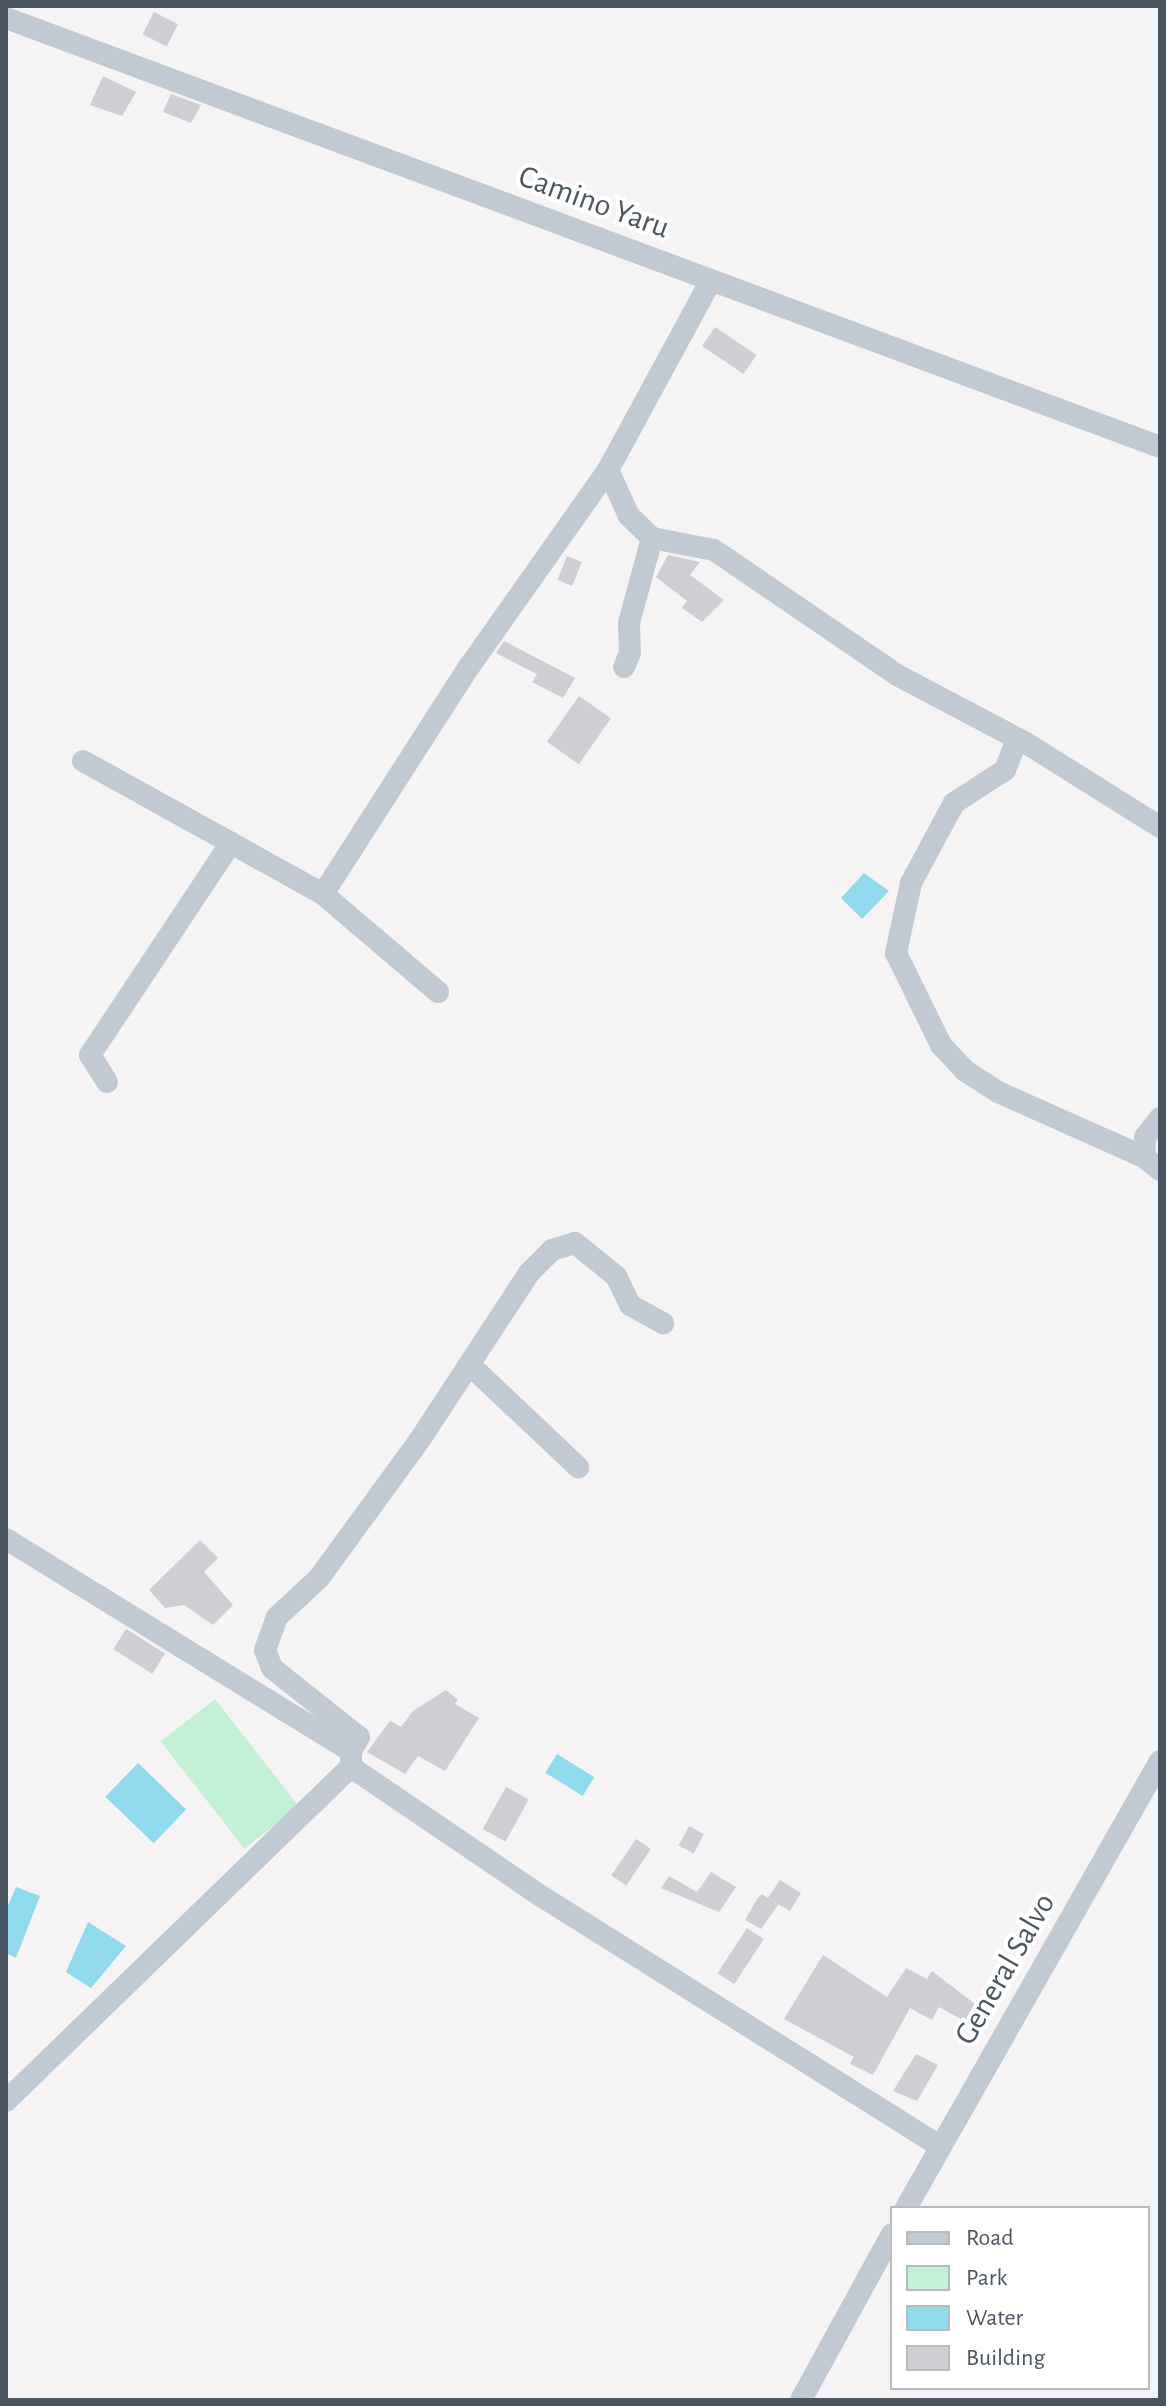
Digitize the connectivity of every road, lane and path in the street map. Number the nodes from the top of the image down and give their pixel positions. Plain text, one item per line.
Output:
1 (6, 18) edge
2 (711, 280) junction
3 (1160, 447) edge
4 (608, 470) junction
5 (652, 538) junction
6 (624, 667) dead end
7 (1017, 739) junction
8 (83, 761) dead end
9 (1160, 827) edge
10 (231, 843) junction
11 (323, 894) junction
12 (438, 992) dead end
13 (107, 1082) dead end
14 (1160, 1118) edge
15 (1152, 1163) edge
16 (663, 1323) dead end
17 (470, 1365) junction
18 (578, 1467) dead end
19 (6, 1539) edge
20 (351, 1759) junction
21 (1160, 1761) edge
22 (6, 2101) edge
23 (940, 2146) junction
24 (907, 2206) edge
25 (890, 2238) edge
26 (801, 2400) edge

1 - 2 street, Camino Yaru
2 - 3 street, Camino Yaru
2 - 4 street
4 - 5 street
4 - 11 street
5 - 6 street
5 - 7 street
7 - 9 street
7 - 15 street
8 - 10 street
10 - 11 street
10 - 13 street
11 - 12 street
14 - 15 street
16 - 17 street
17 - 18 street
17 - 20 street
19 - 20 street
20 - 22 street
20 - 23 street
21 - 23 street, General Salvo
23 - 24 street, General Salvo
25 - 26 street

